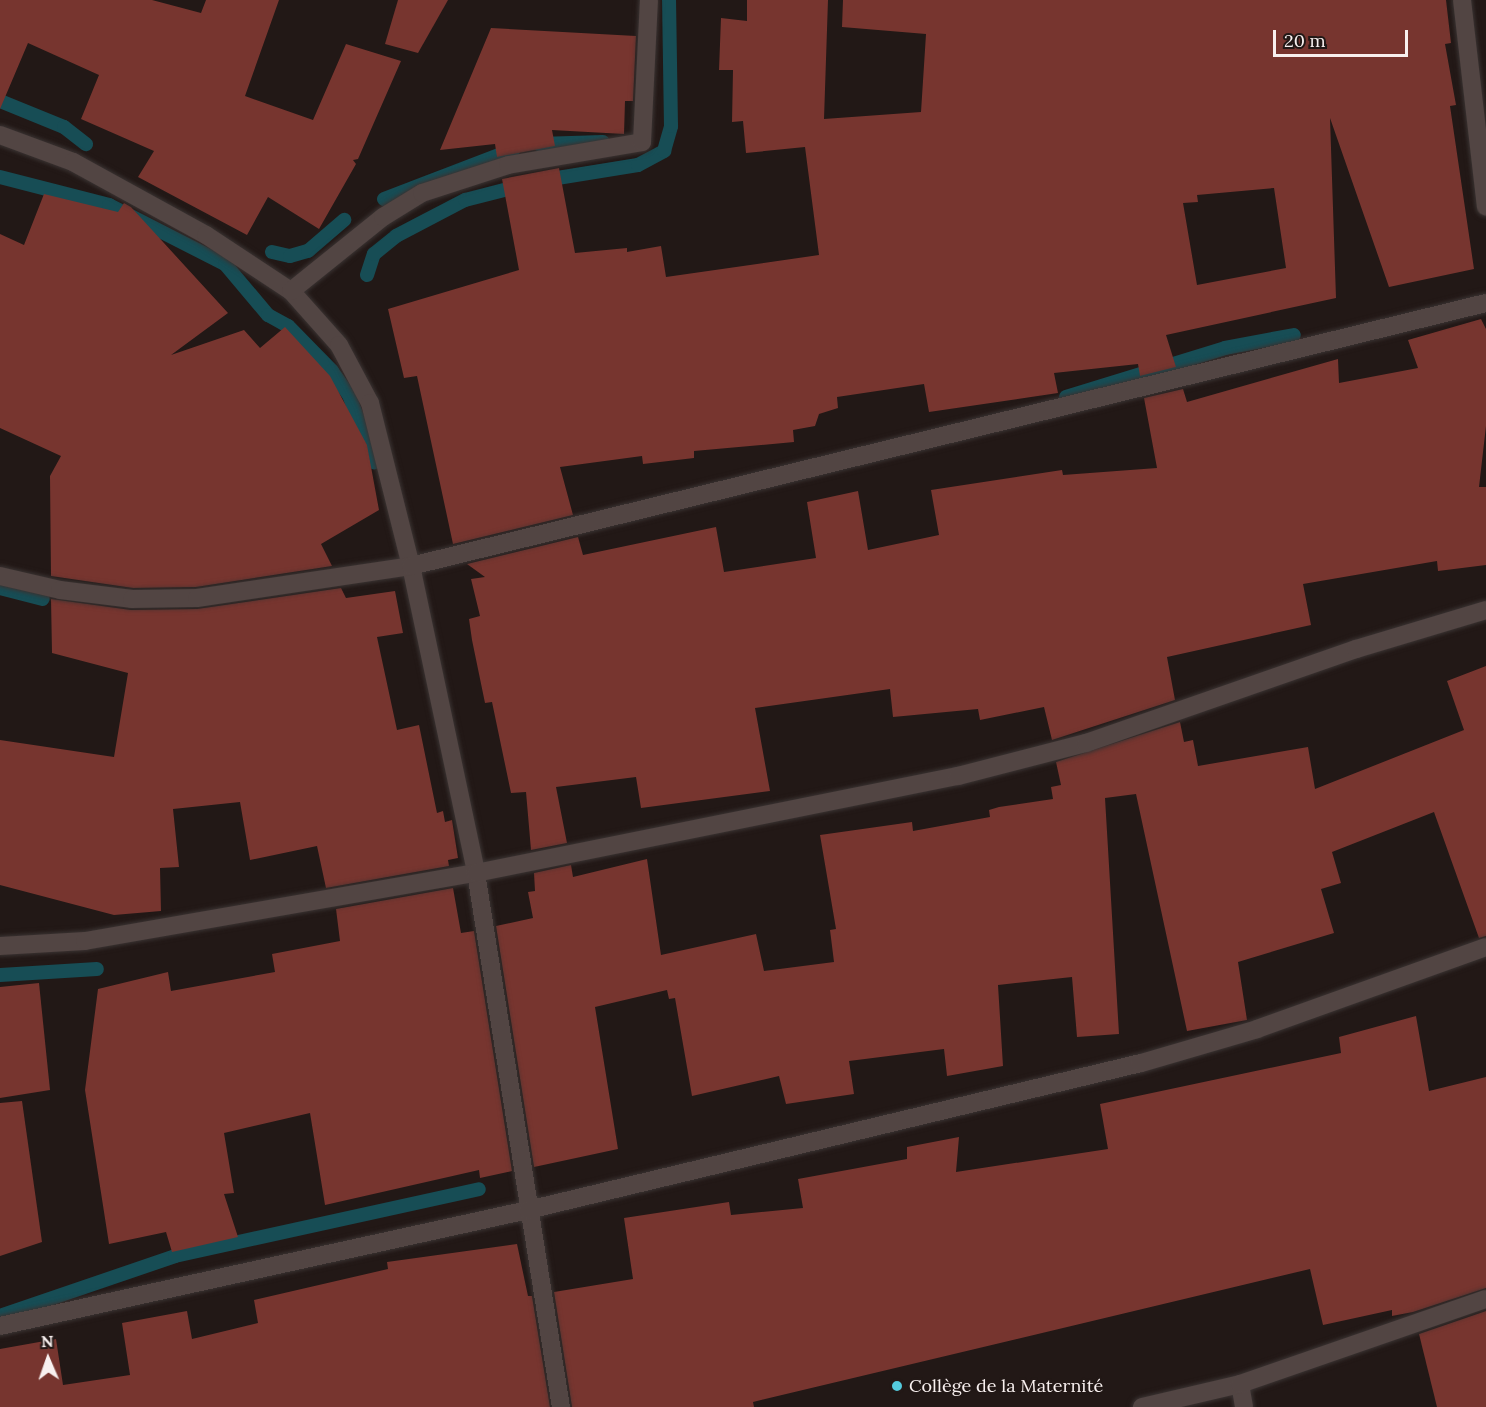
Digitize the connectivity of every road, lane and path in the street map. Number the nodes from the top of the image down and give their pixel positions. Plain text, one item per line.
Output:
1 (649, 0) edge
2 (1462, 0) edge
3 (0, 135) edge
4 (1486, 207) edge
5 (291, 291) junction
6 (1486, 303) edge
7 (411, 566) junction
8 (0, 576) edge
9 (1486, 610) edge
10 (476, 873) junction
11 (0, 946) edge
12 (1486, 948) edge
13 (528, 1210) junction
14 (1486, 1299) edge
15 (0, 1326) edge
16 (1240, 1383) junction
17 (561, 1407) edge
18 (1142, 1407) edge
19 (1244, 1407) edge

1 - 5 street
2 - 4 street
3 - 5 street
5 - 7 street
6 - 7 street
7 - 8 street
7 - 10 street
9 - 10 street
10 - 11 street
10 - 13 street
12 - 13 street
13 - 15 street
13 - 17 street
14 - 16 street
16 - 18 street
16 - 19 street

